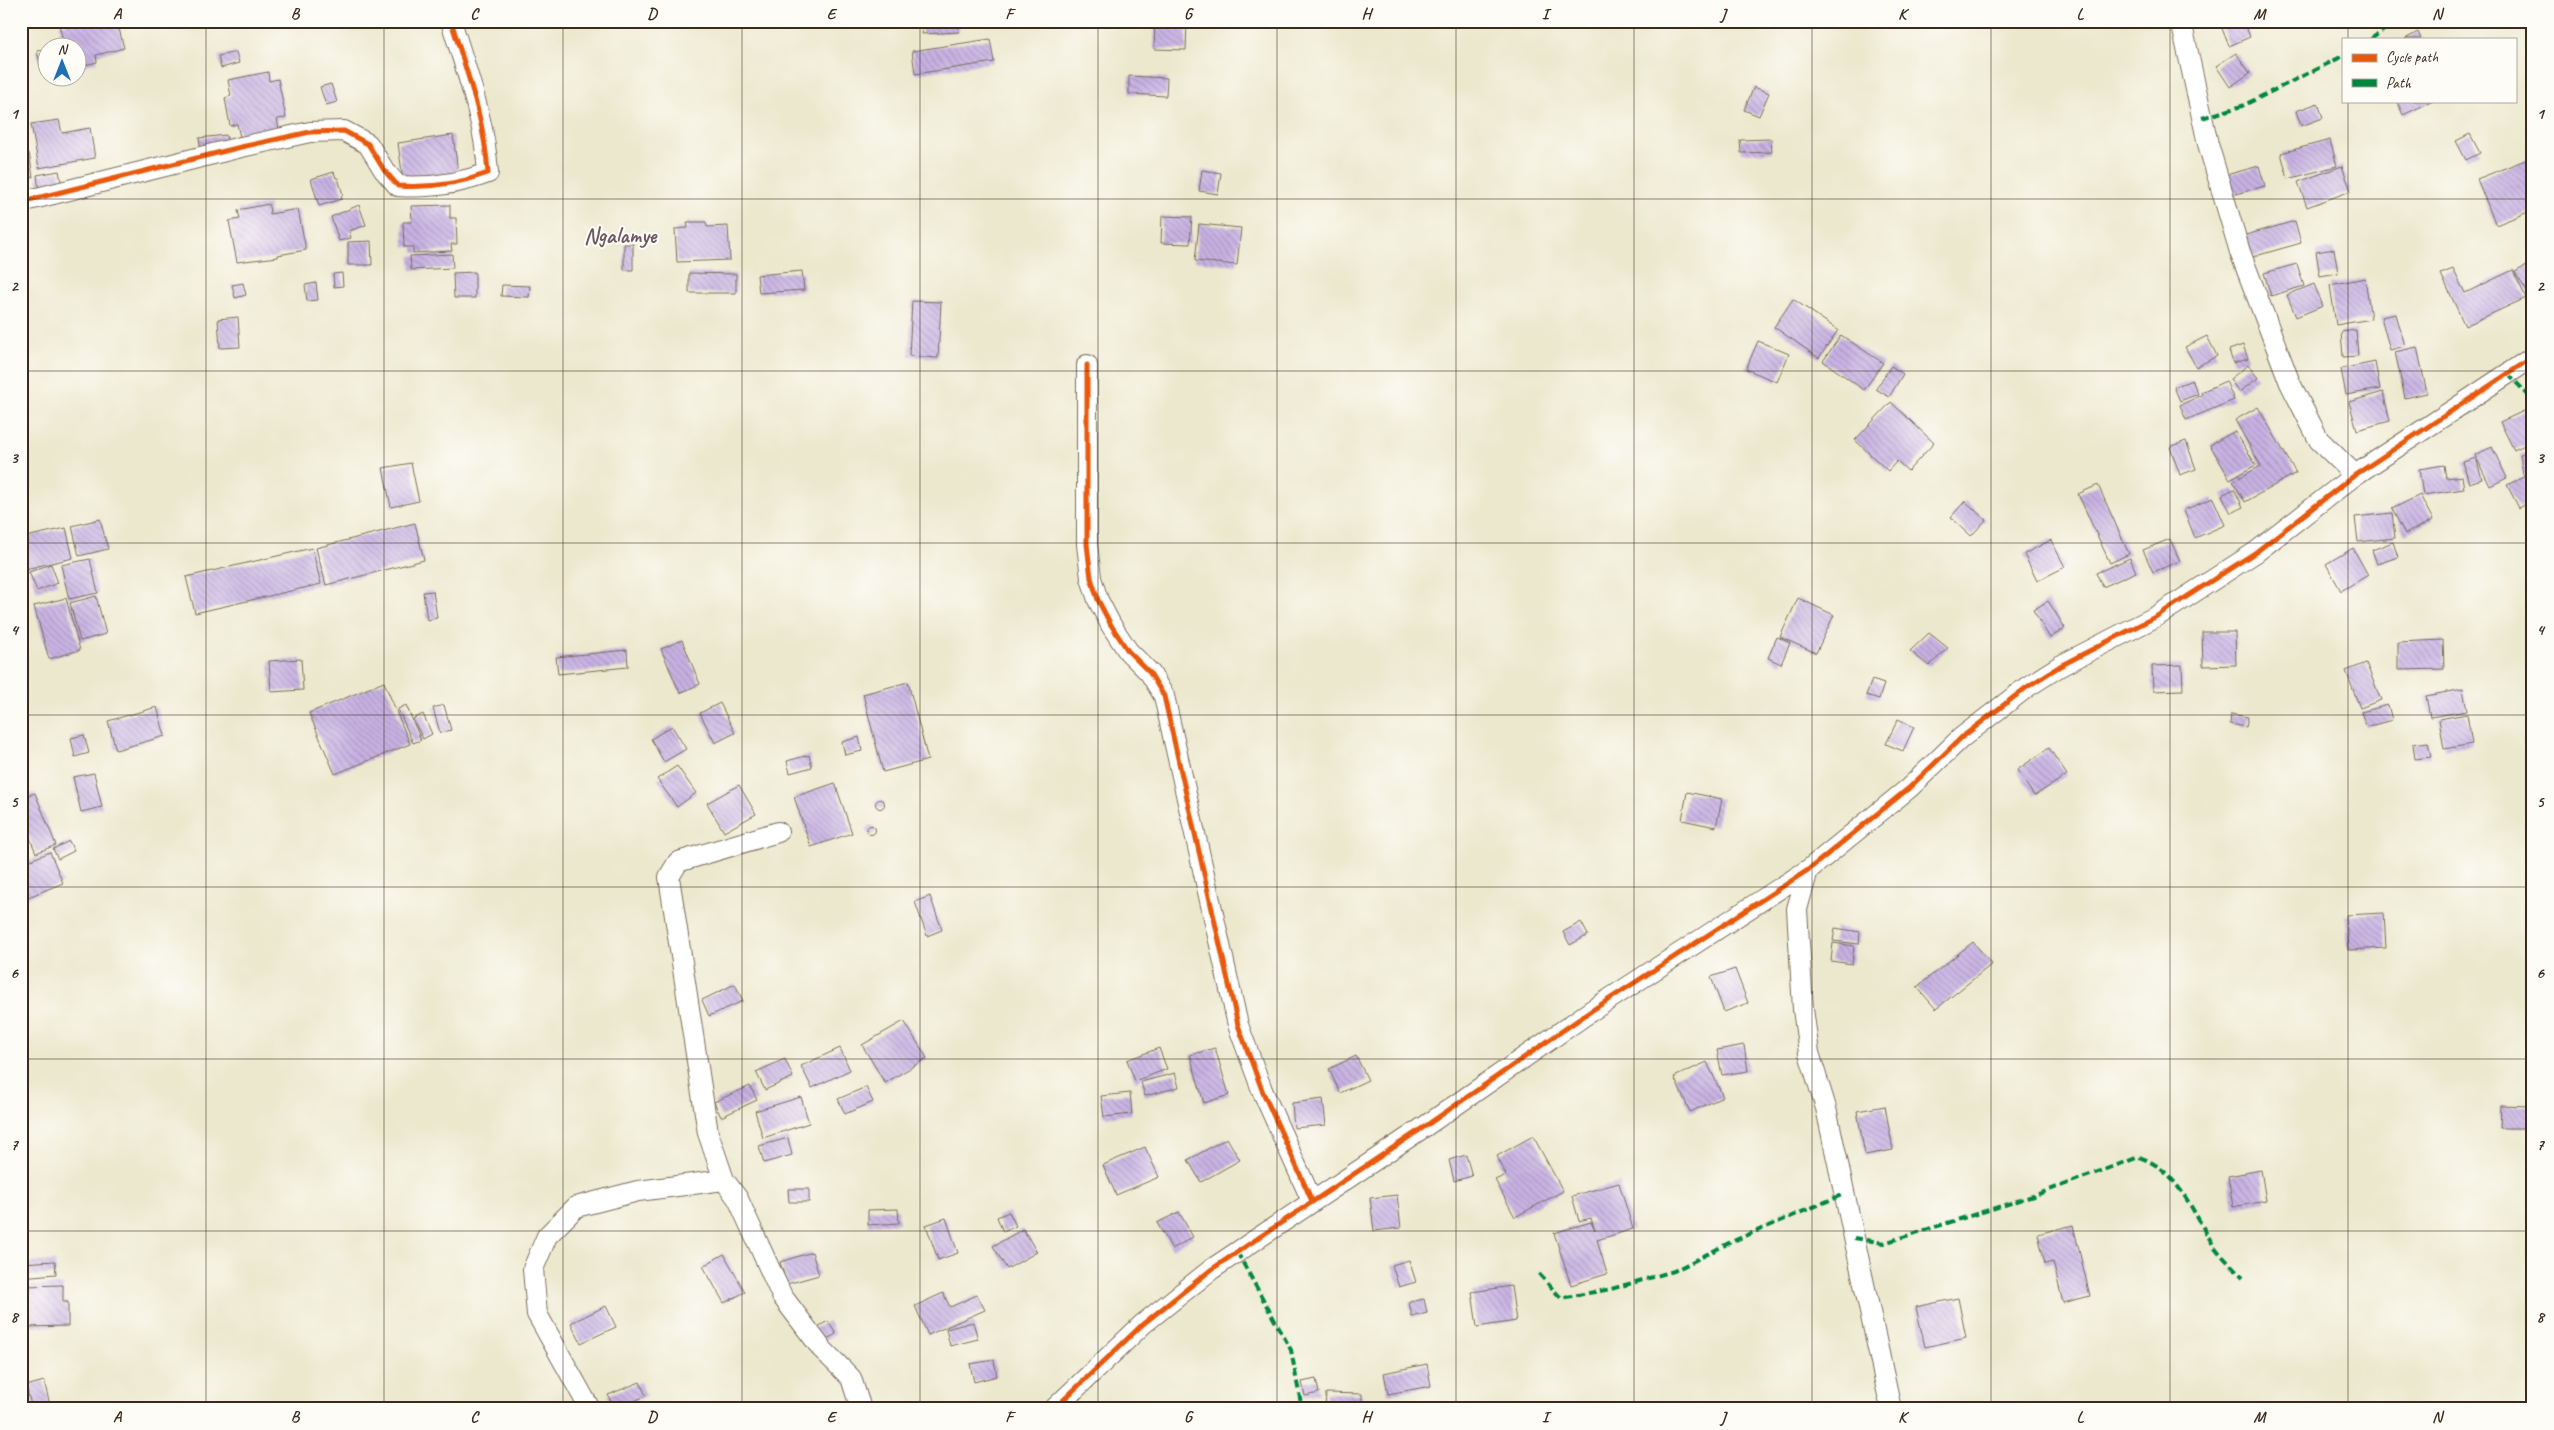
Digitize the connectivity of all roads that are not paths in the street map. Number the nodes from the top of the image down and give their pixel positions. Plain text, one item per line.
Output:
1 (451, 21) edge
2 (2181, 21) edge
3 (21, 202) edge
4 (2533, 357) edge
5 (1087, 365) dead end
6 (2355, 475) junction
7 (778, 832) dead end
8 (1808, 870) junction
9 (724, 1180) junction
10 (1312, 1200) junction
11 (590, 1409) edge
12 (861, 1409) edge
13 (1054, 1409) edge
14 (1891, 1409) edge

1 - 3 street
2 - 6 street
4 - 6 street
5 - 10 street
6 - 8 street
7 - 9 street
8 - 10 street
8 - 14 street
9 - 11 street
9 - 12 street
10 - 13 street

